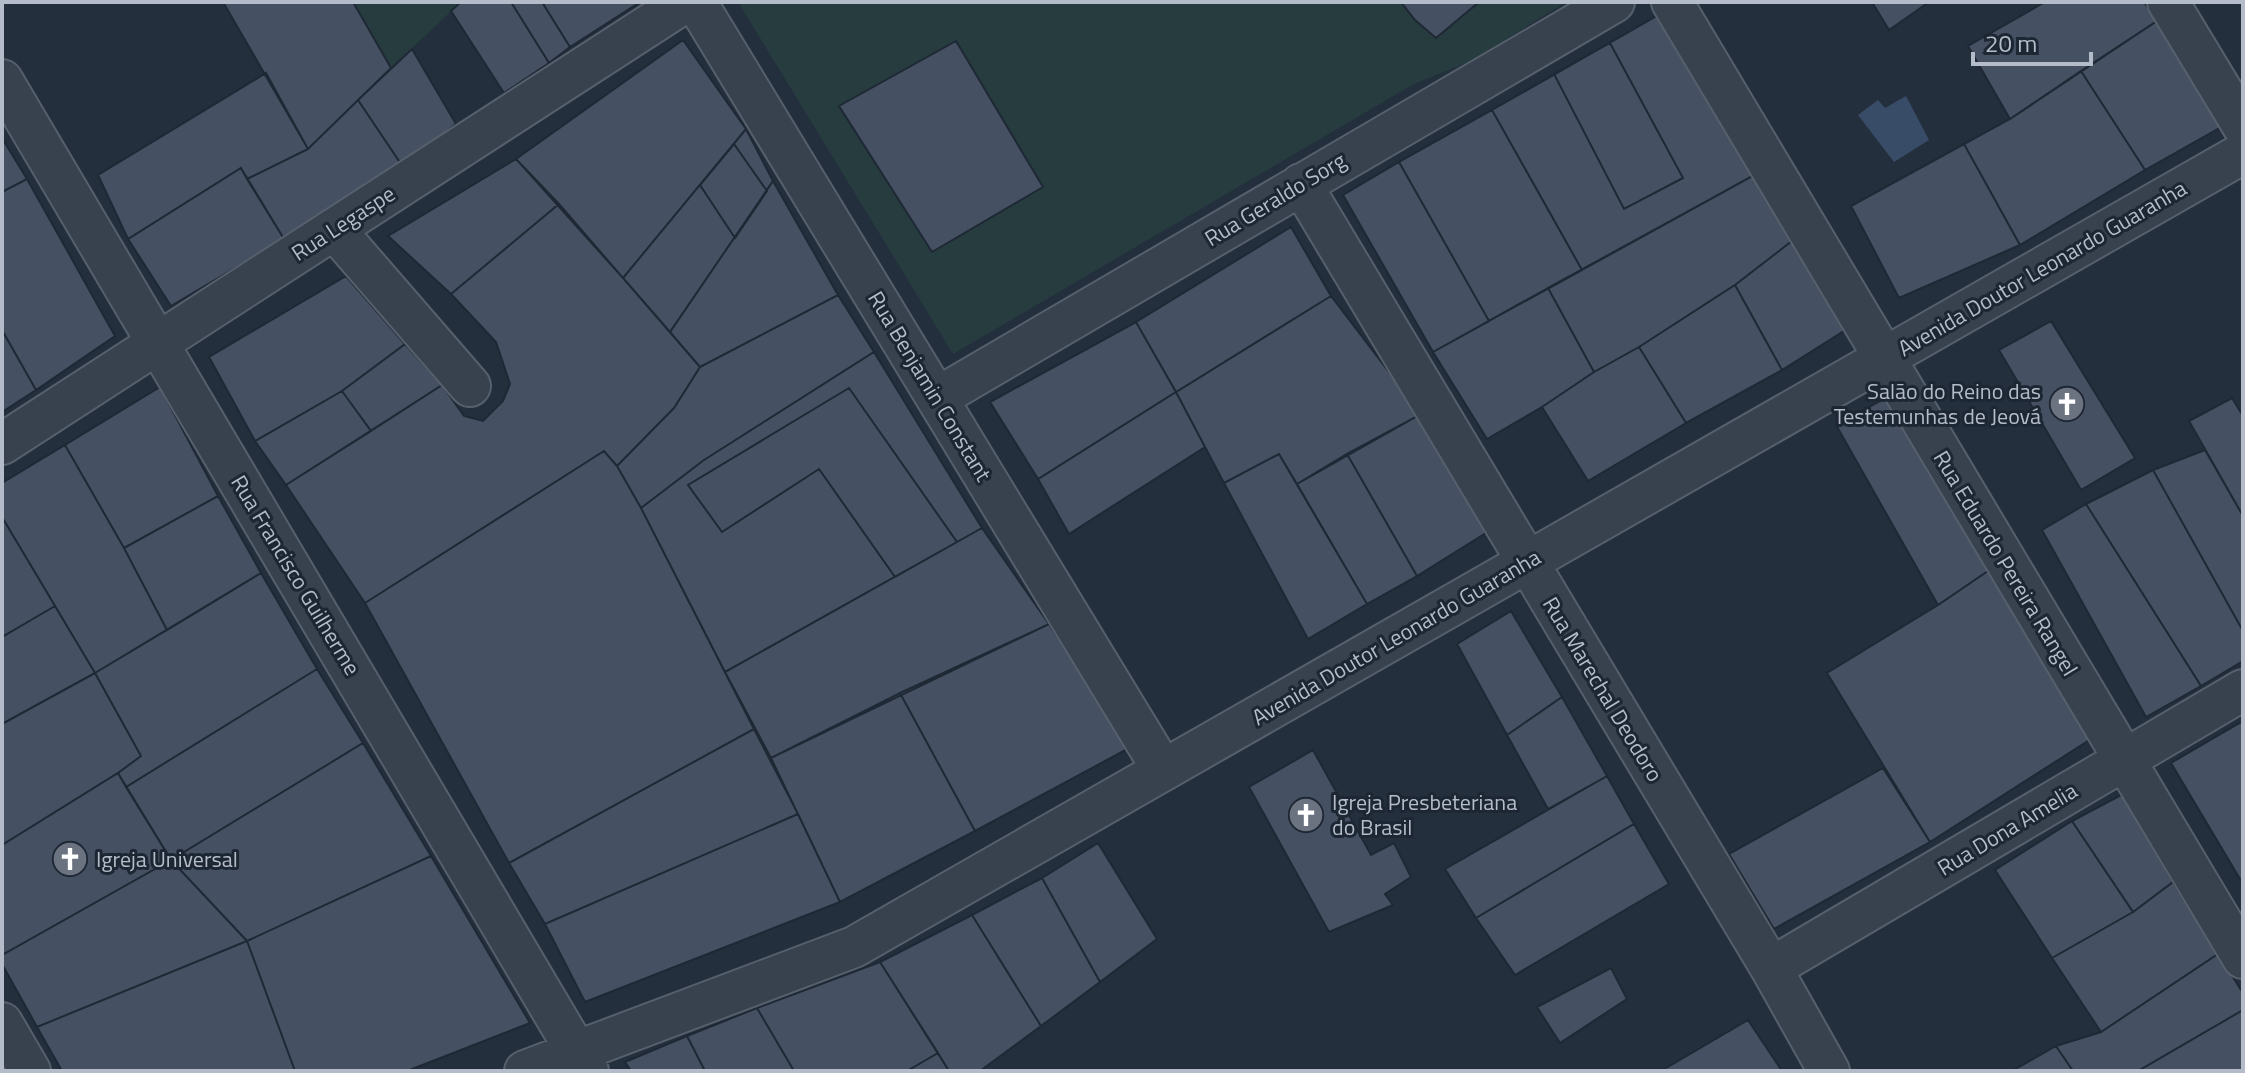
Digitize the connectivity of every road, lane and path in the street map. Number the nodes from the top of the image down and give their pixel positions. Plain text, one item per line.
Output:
1 (685, 2) edge
2 (696, 2) edge
3 (1614, 2) edge
4 (1672, 2) edge
5 (2168, 2) edge
6 (2, 80) edge
7 (2243, 126) edge
8 (2243, 153) edge
9 (1301, 184) junction
10 (334, 229) junction
11 (158, 343) junction
12 (1884, 358) junction
13 (470, 386) dead end
14 (937, 398) junction
15 (2, 444) edge
16 (1527, 563) junction
17 (2243, 690) edge
18 (2123, 760) junction
19 (1163, 770) junction
20 (2243, 958) edge
21 (1771, 968) junction
22 (2, 1023) edge
23 (582, 1061) edge
24 (30, 1071) edge
25 (525, 1071) edge
26 (1829, 1071) edge

1 - 10 street, Rua Legaspe
2 - 14 street, Rua Benjamin Constant
3 - 9 street, Rua Geraldo Sorg
4 - 12 street, Rua Eduardo Pereira Rangel
5 - 7 street
6 - 11 street, Rua Francisco Guilherme
8 - 12 street, Avenida Doutor Leonardo Guaranha
9 - 14 street, Rua Geraldo Sorg
9 - 16 street, Rua Marechal Deodoro
10 - 11 street, Rua Legaspe
10 - 13 street
11 - 15 street, Rua Legaspe
11 - 23 street, Rua Francisco Guilherme
12 - 16 street, Avenida Doutor Leonardo Guaranha
12 - 18 street, Rua Eduardo Pereira Rangel
14 - 19 street, Rua Benjamin Constant
16 - 19 street, Avenida Doutor Leonardo Guaranha
16 - 21 street, Rua Marechal Deodoro
17 - 18 street, Rua Dona Amelia
18 - 20 street, Rua Eduardo Pereira Rangel
18 - 21 street, Rua Dona Amelia
19 - 23 street, Avenida Doutor Leonardo Guaranha
21 - 26 street, Rua Marechal Deodoro
22 - 24 street
23 - 25 street, Avenida Doutor Leonardo Guaranha

